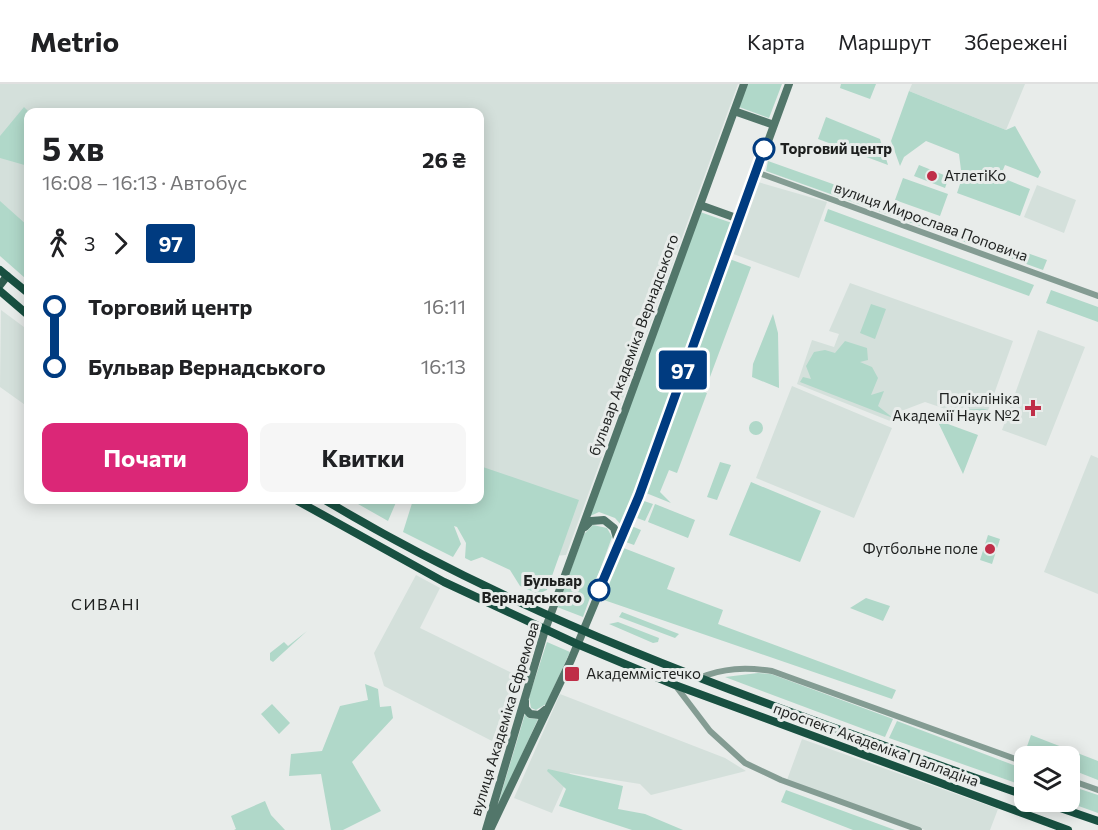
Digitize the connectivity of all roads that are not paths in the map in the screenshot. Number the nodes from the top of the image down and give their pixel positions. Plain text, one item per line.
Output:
1 (744, 84) edge
2 (789, 84) edge
3 (734, 111) junction
4 (774, 124) junction
5 (756, 172) junction
6 (700, 205) junction
7 (738, 219) junction
8 (4, 273) edge
9 (0, 285) edge
10 (24, 290) edge
11 (0, 291) edge
12 (1098, 296) edge
13 (24, 312) edge
14 (303, 504) edge
15 (332, 504) edge
16 (580, 536) junction
17 (618, 544) junction
18 (550, 615) junction
19 (545, 630) junction
20 (583, 630) junction
21 (577, 644) junction
22 (699, 678) junction
23 (675, 685) junction
24 (526, 691) junction
25 (548, 707) junction
26 (1014, 758) edge
27 (1080, 784) edge
28 (1098, 790) edge
29 (1014, 791) edge
30 (1072, 812) edge
31 (1098, 821) edge
32 (488, 830) edge
33 (919, 830) edge
34 (1068, 830) edge

1 - 3 main road, бульвар Академіка Вернадського
2 - 4 main road
3 - 4 main road
3 - 6 main road, бульвар Академіка Вернадського
4 - 5 main road
5 - 7 main road
5 - 12 street, вулиця Мирослава Поповича
6 - 7 main road
6 - 16 main road, бульвар Академіка Вернадського
7 - 17 main road
8 - 9 main road
8 - 10 highway
11 - 13 highway
14 - 19 highway, проспект Академіка Палладіна
15 - 18 highway, проспект Академіка Палладіна
16 - 17 main road
16 - 18 main road, бульвар Академіка Вернадського
17 - 20 main road
18 - 19 main road, вулиця Академіка Єфремова
18 - 20 highway, проспект Академіка Палладіна
19 - 21 highway, проспект Академіка Палладіна
19 - 24 main road, вулиця Академіка Єфремова
20 - 21 main road, вулиця Академіка Єфремова
20 - 22 highway, проспект Академіка Палладіна
21 - 23 highway, проспект Академіка Палладіна
21 - 25 main road, вулиця Академіка Єфремова
22 - 26 street
22 - 29 highway, проспект Академіка Палладіна
23 - 33 street
23 - 34 highway, проспект Академіка Палладіна
24 - 25 main road
24 - 32 main road, вулиця Академіка Єфремова
25 - 32 main road, вулиця Академіка Єфремова
27 - 28 street
30 - 31 highway

